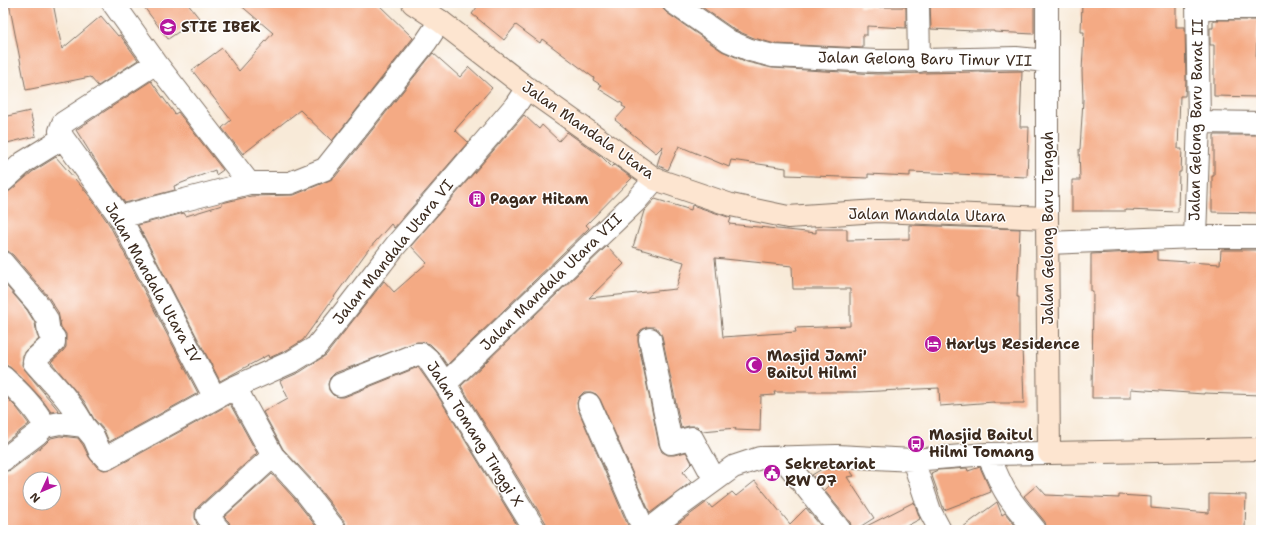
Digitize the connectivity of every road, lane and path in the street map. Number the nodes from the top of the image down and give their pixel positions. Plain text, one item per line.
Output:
1 (113, 3) edge
2 (413, 3) edge
3 (674, 3) edge
4 (918, 3) edge
5 (1048, 3) edge
6 (1197, 5) edge
7 (1261, 8) edge
8 (440, 21) junction
9 (919, 61) junction
10 (1047, 61) junction
11 (156, 63) junction
12 (528, 88) junction
13 (1199, 122) junction
14 (1261, 122) edge
15 (63, 138) junction
16 (655, 179) junction
17 (3, 181) edge
18 (249, 183) junction
19 (120, 217) junction
20 (1048, 218) junction
21 (1195, 237) junction
22 (1261, 237) edge
23 (1048, 243) junction
24 (3, 263) edge
25 (650, 339) dead end
26 (3, 377) edge
27 (445, 384) junction
28 (340, 385) dead end
29 (235, 387) junction
30 (215, 398) junction
31 (589, 404) dead end
32 (45, 426) junction
33 (84, 426) junction
34 (1261, 449) edge
35 (1049, 453) junction
36 (987, 454) junction
37 (273, 456) junction
38 (782, 456) junction
39 (3, 460) edge
40 (913, 460) junction
41 (716, 480) junction
42 (219, 530) edge
43 (335, 530) edge
44 (535, 530) edge
45 (644, 530) edge
46 (650, 530) edge
47 (840, 530) edge
48 (940, 530) edge
49 (1035, 530) edge

1 - 11 street
2 - 8 street, Jalan Mandala Utara
3 - 9 street, Jalan Gelong Baru Timur VII
4 - 9 street
5 - 10 street, Jalan Gelong Baru Tengah
6 - 7 street
6 - 13 street, Jalan Gelong Baru Barat II
8 - 12 street, Jalan Mandala Utara
8 - 18 street
9 - 10 street, Jalan Gelong Baru Timur VII
10 - 20 street, Jalan Gelong Baru Tengah
11 - 15 street
11 - 18 street
12 - 16 street, Jalan Mandala Utara
12 - 29 street, Jalan Mandala Utara VI
13 - 14 street
13 - 21 street, Jalan Gelong Baru Barat II
15 - 17 street
15 - 19 street, Jalan Mandala Utara IV
16 - 20 street, Jalan Mandala Utara
16 - 27 street, Jalan Mandala Utara VII
18 - 19 street
19 - 30 street, Jalan Mandala Utara IV
20 - 23 street, Jalan Gelong Baru Tengah
21 - 22 street
21 - 23 street
23 - 35 street, Jalan Gelong Baru Tengah
24 - 33 street
25 - 41 street
26 - 32 street
27 - 28 street, Jalan Tomang Tinggi X
27 - 44 street, Jalan Tomang Tinggi X
29 - 30 street, Jalan Mandala Utara VI
29 - 37 street
30 - 33 street, Jalan Mandala Utara VI
31 - 45 street
32 - 33 street
32 - 39 street
34 - 35 street
35 - 36 street
36 - 40 street
36 - 49 street
37 - 42 street
37 - 43 street
38 - 40 street
38 - 41 street
38 - 47 street
40 - 48 street
41 - 46 street

